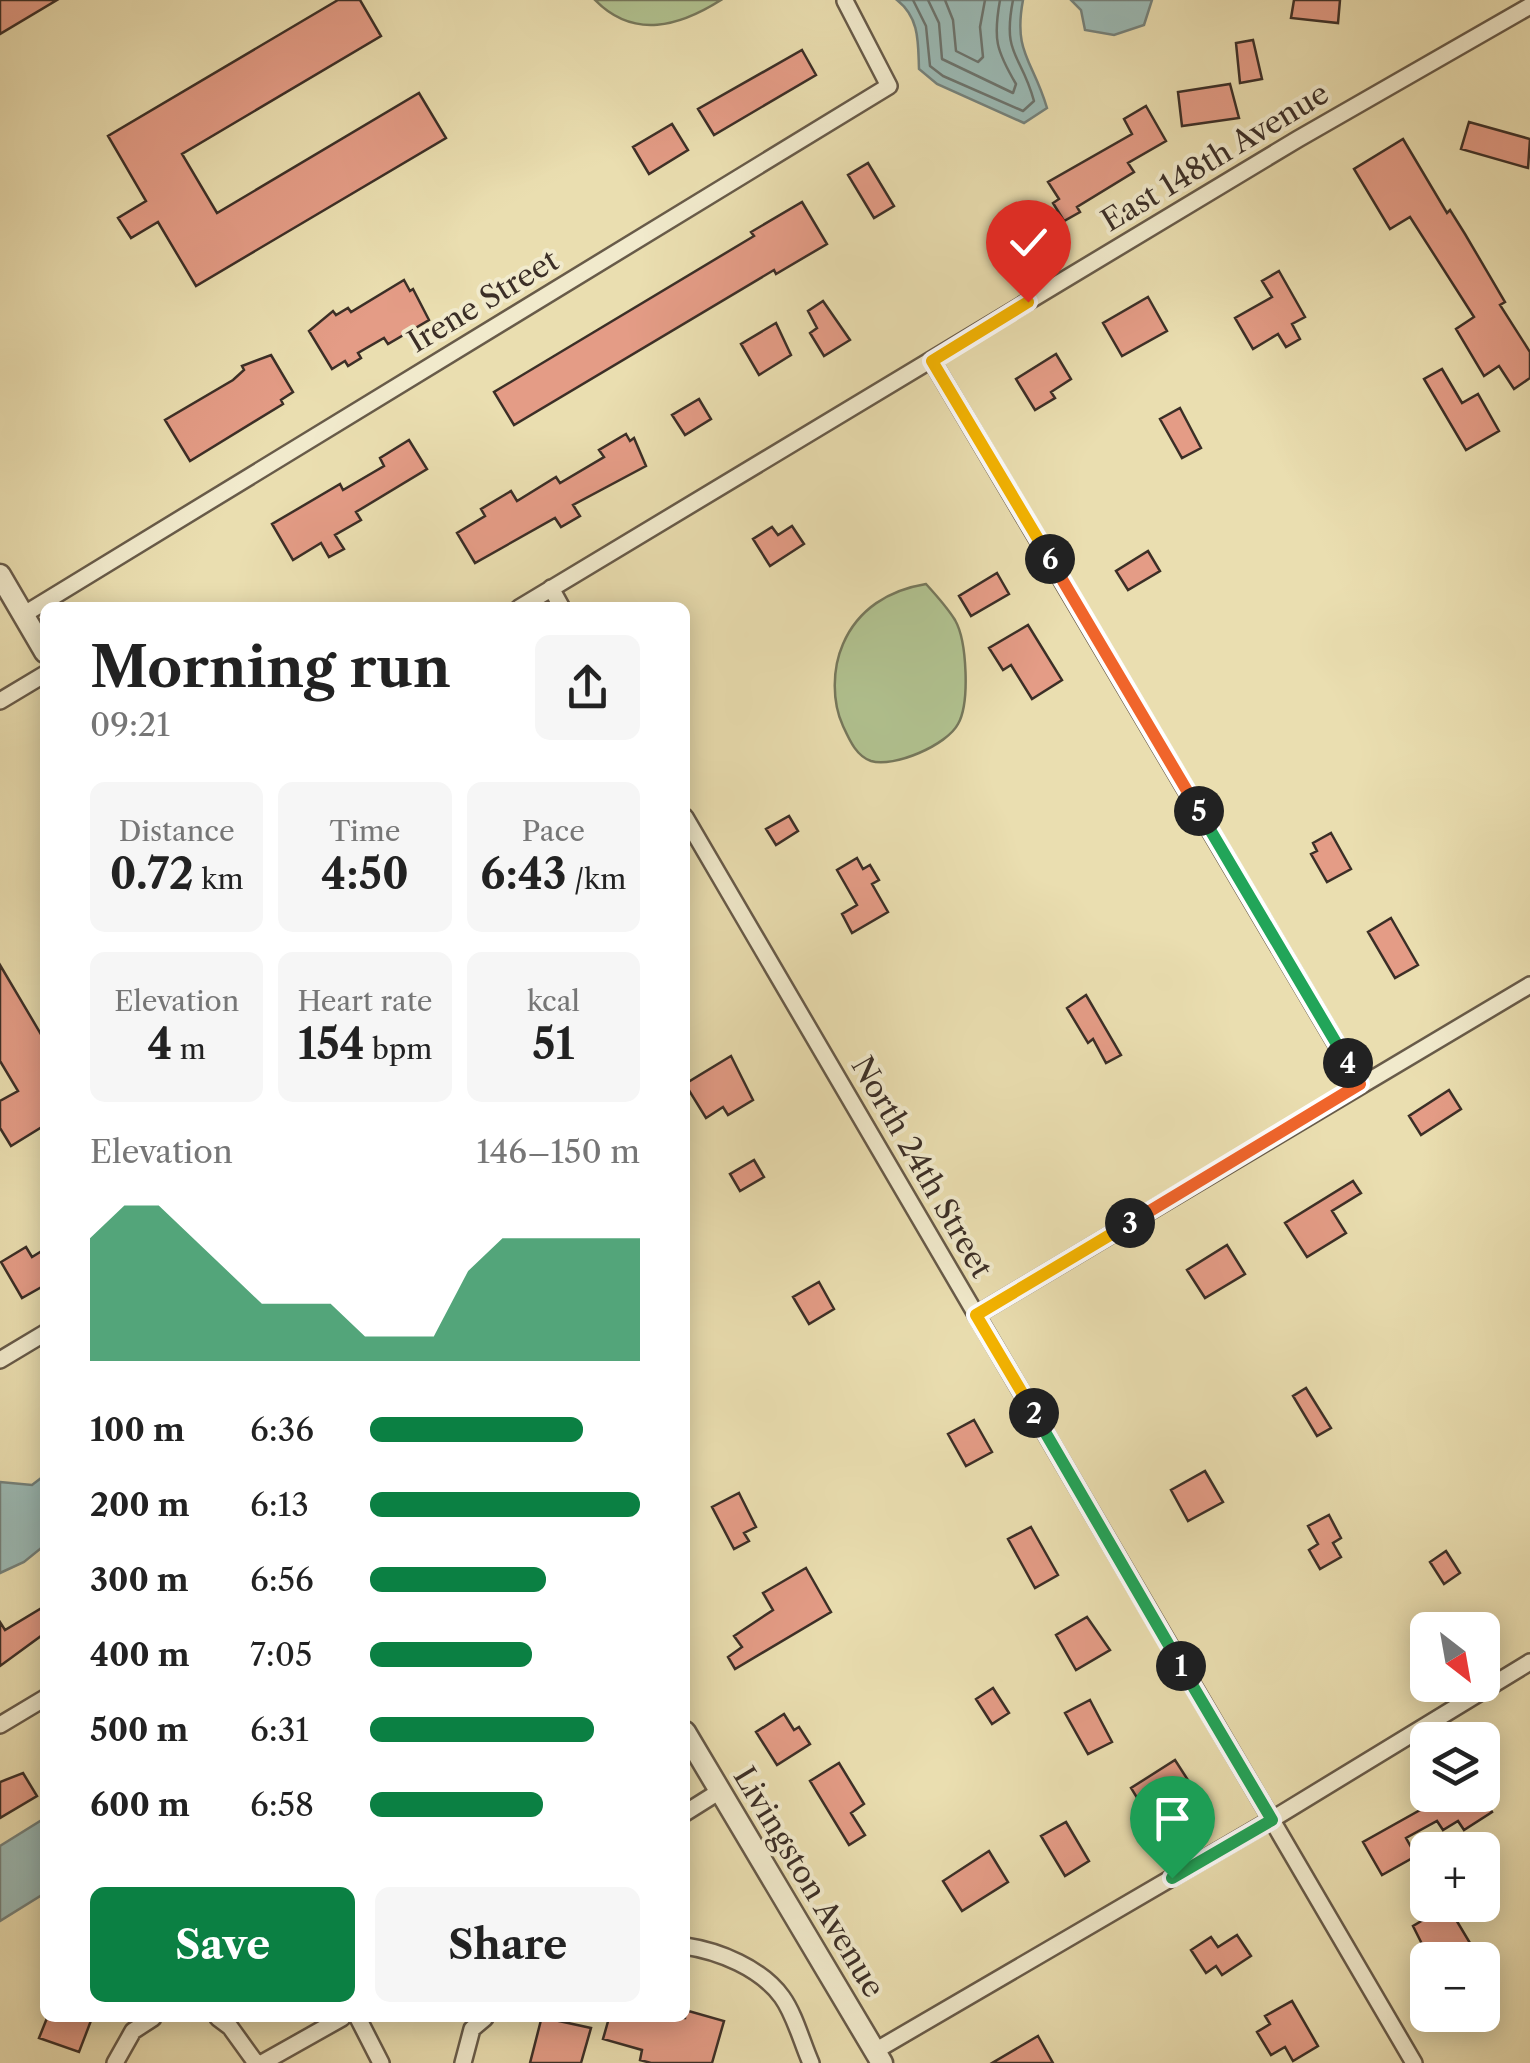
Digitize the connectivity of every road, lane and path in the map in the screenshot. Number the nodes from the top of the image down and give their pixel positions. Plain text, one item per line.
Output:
1 (845, 1) edge
2 (1530, 6) edge
3 (932, 361) junction
4 (0, 575) edge
5 (551, 588) junction
6 (45, 602) edge
7 (529, 602) edge
8 (559, 602) edge
9 (40, 605) edge
10 (24, 615) junction
11 (40, 643) edge
12 (40, 677) edge
13 (0, 700) edge
14 (690, 826) edge
15 (1530, 985) edge
16 (1360, 1084) junction
17 (976, 1315) junction
18 (40, 1336) edge
19 (0, 1360) edge
20 (1530, 1662) edge
21 (40, 1701) edge
22 (0, 1725) edge
23 (690, 1740) edge
24 (720, 1791) junction
25 (690, 1809) edge
26 (1272, 1820) junction
27 (690, 1947) edge
28 (147, 2022) edge
29 (223, 2022) edge
30 (335, 2022) edge
31 (360, 2022) edge
32 (480, 2022) edge
33 (878, 2057) edge
34 (115, 2063) edge
35 (259, 2063) edge
36 (381, 2063) edge
37 (463, 2063) edge
38 (811, 2063) edge
39 (1414, 2063) edge

1 - 6 street, Irene Street
2 - 3 street, East 148th Avenue
3 - 5 street, East 148th Avenue
3 - 16 street
4 - 10 street
5 - 7 street, East 148th Avenue
5 - 8 street
9 - 10 street, Irene Street
10 - 11 street
12 - 13 street
14 - 17 street, North 24th Street
15 - 16 street
16 - 17 street
17 - 26 street, North 24th Street
18 - 19 street
20 - 26 street
21 - 22 street
23 - 24 street, Livingston Avenue
24 - 25 street
24 - 33 street, Livingston Avenue
26 - 33 street
26 - 39 street, North 24th Street
27 - 38 street
28 - 34 street
29 - 35 street
30 - 35 street
31 - 36 street
32 - 37 street

